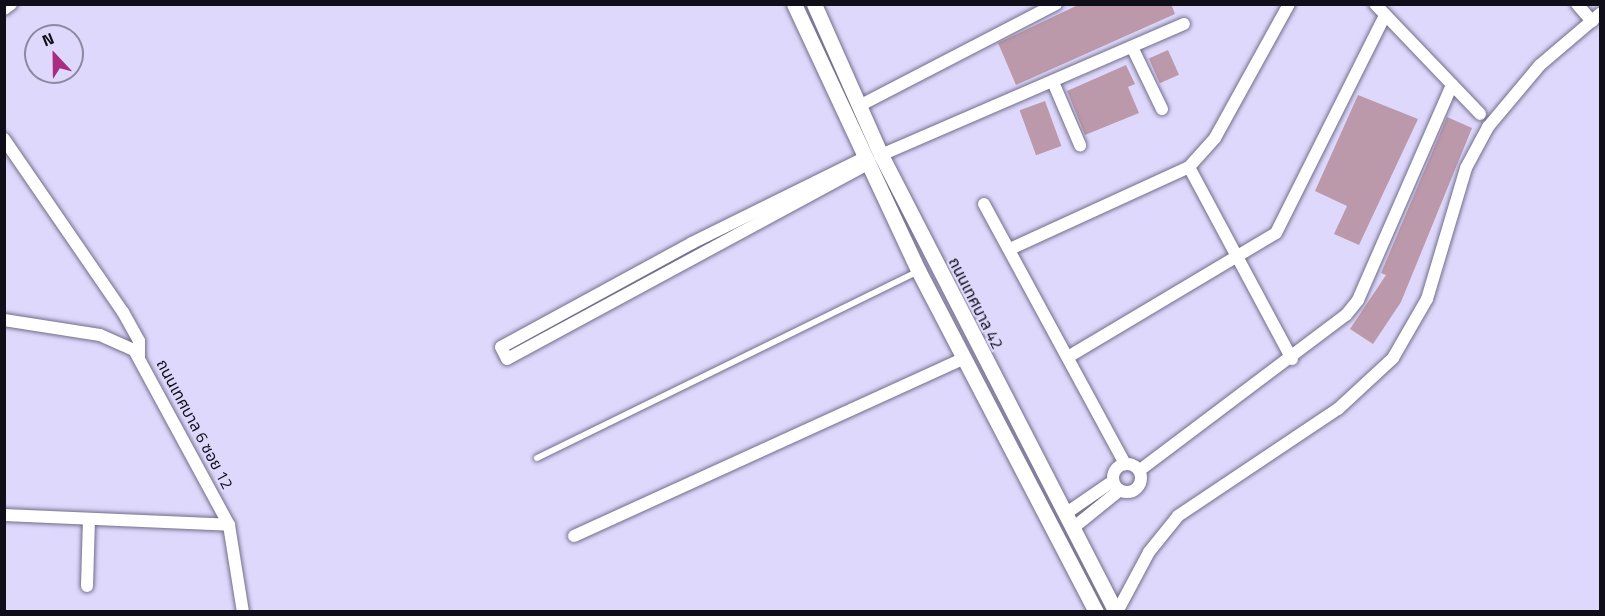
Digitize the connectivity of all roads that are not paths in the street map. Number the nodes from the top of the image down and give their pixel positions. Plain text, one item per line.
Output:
1 (10, 4) edge
2 (794, 4) edge
3 (814, 4) edge
4 (1056, 4) edge
5 (1289, 4) edge
6 (1375, 4) edge
7 (1577, 4) edge
8 (4, 9) edge
9 (1385, 15) junction
10 (1596, 17) edge
11 (1184, 24) dead end
12 (1132, 47) junction
13 (1053, 82) junction
14 (1452, 85) junction
15 (859, 106) junction
16 (1162, 109) dead end
17 (1480, 114) dead end
18 (4, 139) edge
19 (1080, 145) dead end
20 (881, 155) junction
21 (866, 161) junction
22 (1189, 167) junction
23 (984, 204) dead end
24 (692, 243) junction
25 (1010, 249) junction
26 (699, 257) junction
27 (1238, 259) junction
28 (918, 270) junction
29 (608, 288) junction
30 (615, 302) junction
31 (4, 320) edge
32 (139, 357) junction
33 (1068, 357) junction
34 (963, 359) junction
35 (1292, 359) junction
36 (537, 458) dead end
37 (1125, 464) junction
38 (1140, 470) junction
39 (1117, 485) junction
40 (1065, 514) junction
41 (4, 515) edge
42 (89, 519) junction
43 (229, 525) junction
44 (1073, 528) junction
45 (574, 536) dead end
46 (87, 585) dead end
47 (243, 612) edge
48 (1096, 612) edge
49 (1117, 612) edge

1 - 8 street
2 - 21 street
3 - 15 street, ถนนเทศบาล 42
4 - 15 street
5 - 22 street
6 - 9 street
7 - 10 street
9 - 14 street
9 - 27 street
10 - 49 street
11 - 12 street
12 - 13 street
12 - 16 street
13 - 19 street
13 - 20 street
14 - 17 street
14 - 35 street
15 - 20 street, ถนนเทศบาล 42
18 - 32 street
20 - 40 street, ถนนเทศบาล 42
21 - 24 street
21 - 26 street
21 - 28 street
22 - 25 street
22 - 27 street
23 - 25 street
24 - 26 street
24 - 29 street
25 - 33 street
26 - 30 street
27 - 33 street
27 - 35 street
28 - 34 street
28 - 36 lane
29 - 30 street
29 - 30 street
31 - 32 street, ถนนเทศบาล 6 ซอย 12
32 - 43 street, ถนนเทศบาล 6 ซอย 12
33 - 37 street
34 - 45 street
34 - 48 street
35 - 38 street
37 - 38 street
37 - 39 street
38 - 39 street
39 - 40 street
39 - 44 street
40 - 44 street, ถนนเทศบาล 42
41 - 42 street
42 - 43 street
42 - 46 street
43 - 47 street, ถนนเทศบาล 6 ซอย 12
44 - 49 street, ถนนเทศบาล 42

